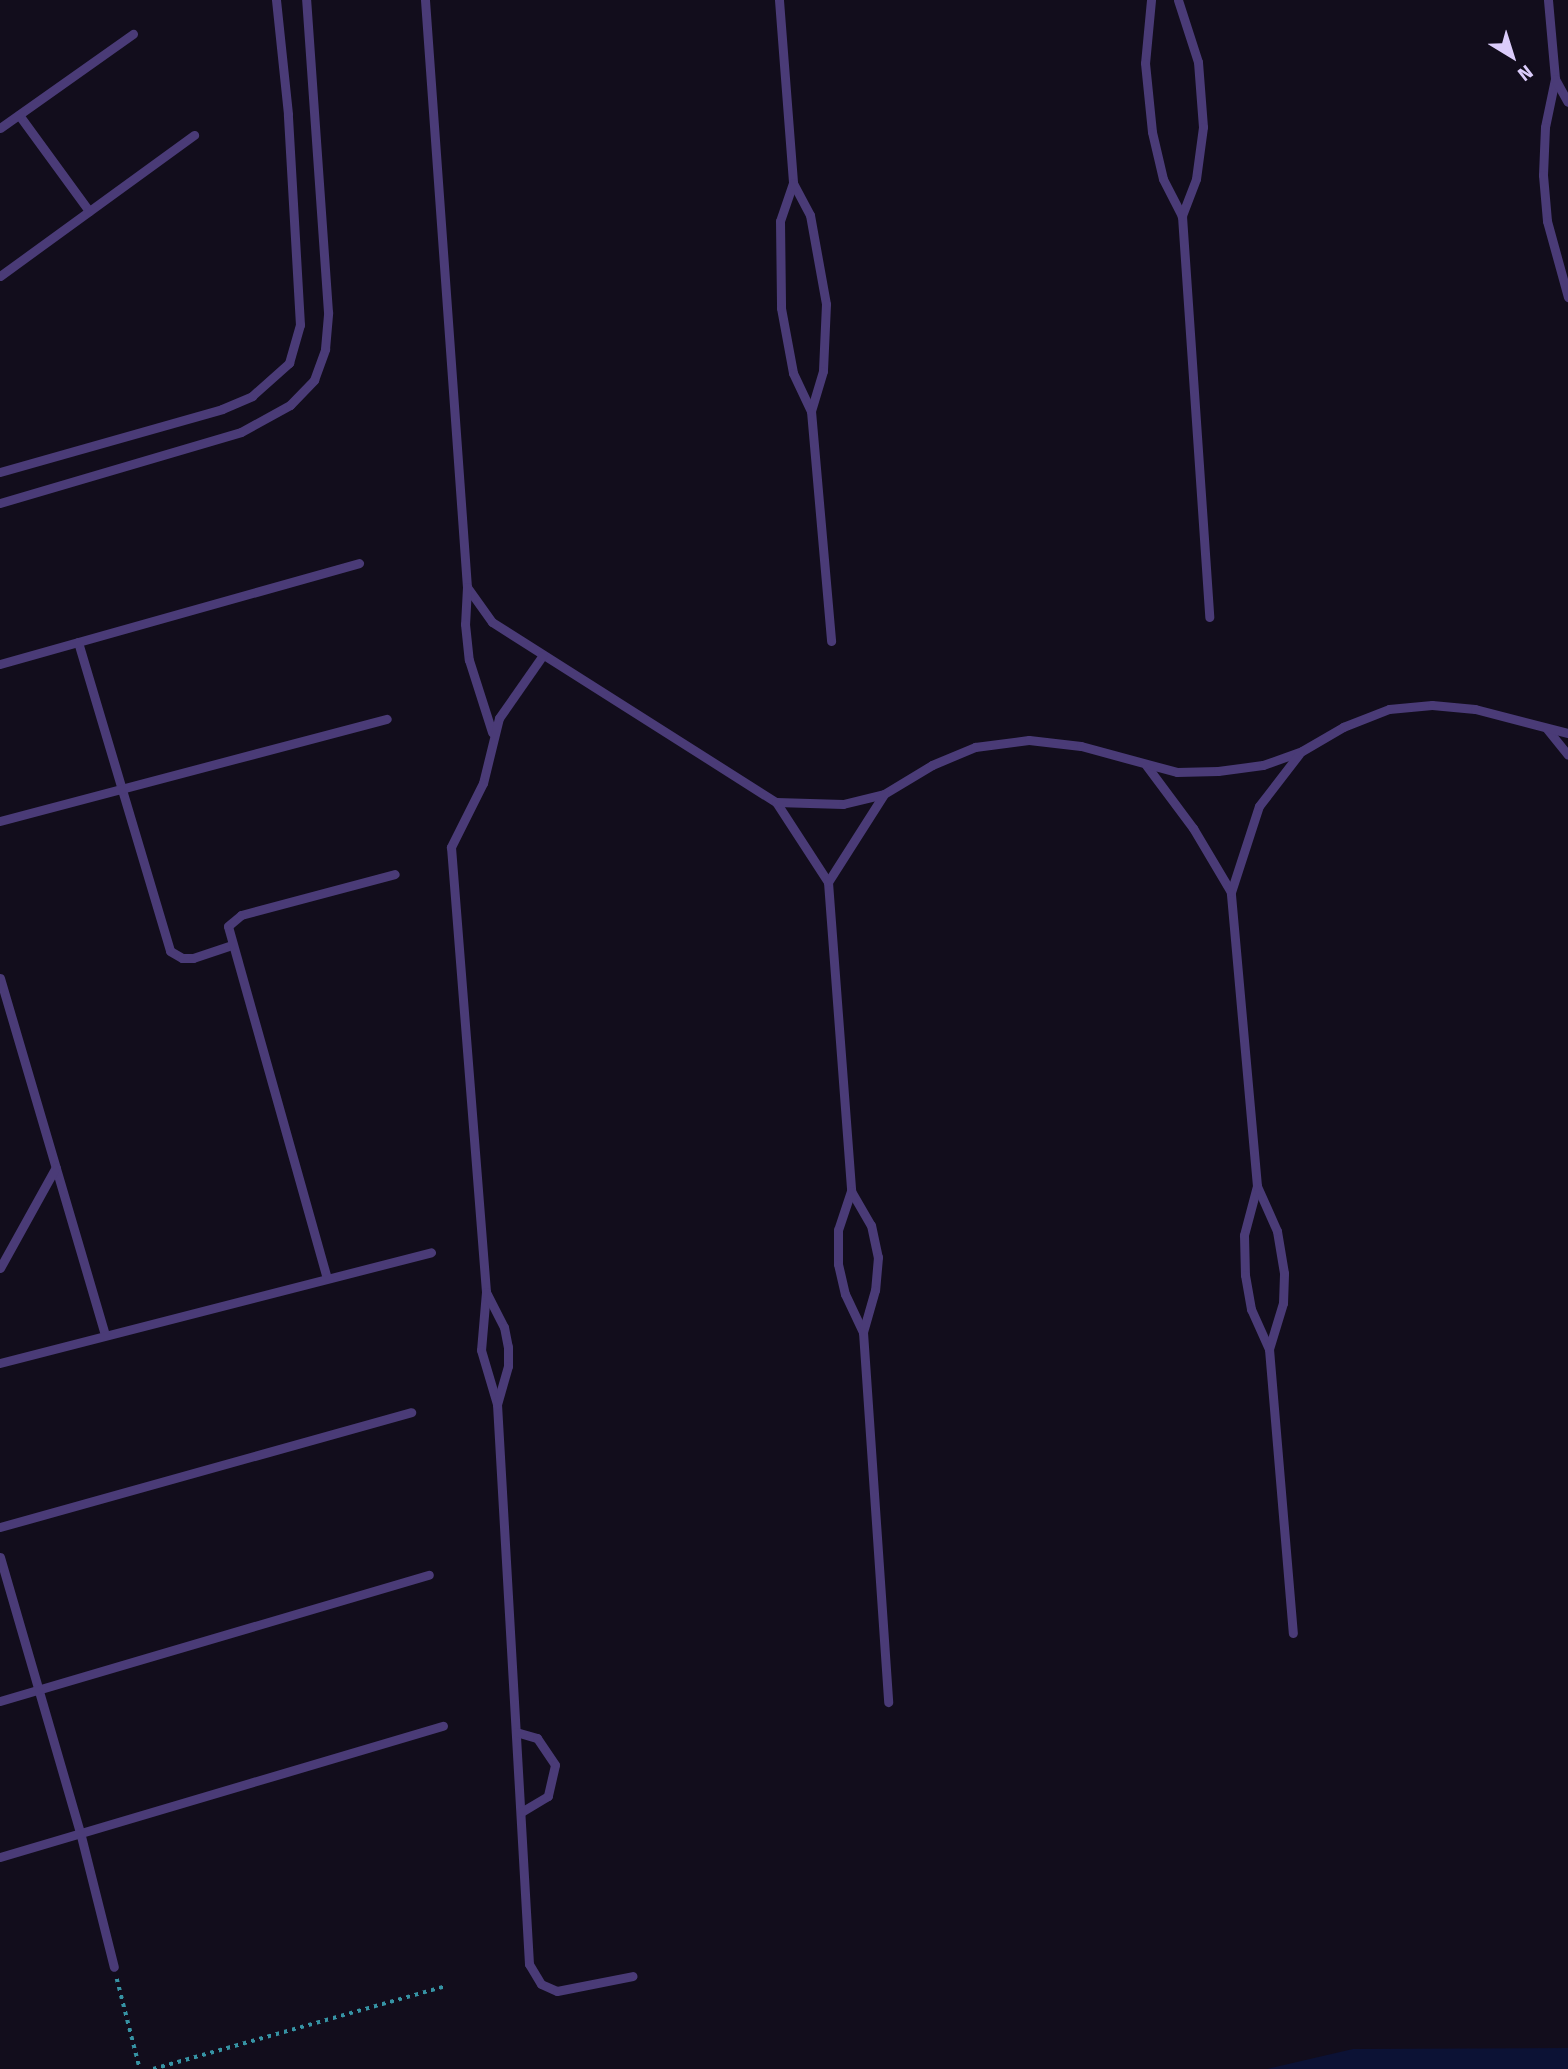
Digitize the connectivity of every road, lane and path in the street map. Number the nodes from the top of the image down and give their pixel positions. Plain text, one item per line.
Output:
1 (276, 0) edge
2 (306, 0) edge
3 (425, 0) edge
4 (779, 0) edge
5 (1151, 0) edge
6 (1178, 0) edge
7 (1548, 0) edge
8 (133, 34) dead end
9 (1555, 79) junction
10 (1568, 102) edge
11 (19, 115) junction
12 (0, 128) edge
13 (194, 135) dead end
14 (793, 183) junction
15 (89, 211) junction
16 (1182, 216) junction
17 (0, 276) edge
18 (1568, 297) edge
19 (811, 411) junction
20 (0, 472) edge
21 (0, 503) edge
22 (359, 563) dead end
23 (467, 587) junction
24 (1209, 617) dead end
25 (831, 641) dead end
26 (78, 642) junction
27 (544, 655) junction
28 (0, 664) edge
29 (387, 719) dead end
30 (1547, 729) junction
31 (1568, 733) edge
32 (493, 734) junction
33 (1302, 751) junction
34 (1568, 755) edge
35 (1146, 765) junction
36 (121, 789) junction
37 (884, 794) junction
38 (776, 802) junction
39 (0, 821) edge
40 (395, 874) dead end
41 (828, 882) junction
42 (1231, 892) junction
43 (232, 945) junction
44 (0, 978) edge
45 (56, 1167) junction
46 (1257, 1186) junction
47 (851, 1191) junction
48 (430, 1252) dead end
49 (0, 1268) edge
50 (327, 1275) junction
51 (486, 1292) junction
52 (863, 1332) junction
53 (105, 1334) junction
54 (1269, 1349) junction
55 (0, 1363) edge
56 (497, 1404) junction
57 (411, 1412) dead end
58 (0, 1527) edge
59 (0, 1557) edge
60 (429, 1575) dead end
61 (1293, 1633) dead end
62 (39, 1690) junction
63 (0, 1701) edge
64 (888, 1702) dead end
65 (443, 1727) dead end
66 (516, 1732) junction
67 (521, 1812) junction
68 (80, 1832) junction
69 (0, 1857) edge
70 (114, 1967) joint
71 (633, 1976) dead end
72 (447, 1986) dead end
73 (140, 2069) edge
74 (153, 2069) edge

1 - 20 lane
2 - 21 lane
3 - 23 lane
4 - 14 lane
5 - 16 lane
6 - 16 lane
7 - 9 lane
8 - 11 lane
9 - 10 lane
9 - 18 lane
11 - 12 lane
11 - 15 lane
13 - 15 lane
14 - 19 lane
14 - 19 lane
15 - 17 lane
16 - 24 lane
19 - 25 lane
22 - 26 lane
23 - 27 lane
23 - 32 lane
26 - 28 lane
26 - 36 lane
27 - 32 lane
27 - 38 lane
29 - 36 lane
30 - 31 lane
30 - 33 lane
30 - 34 lane
32 - 51 lane
33 - 35 lane
33 - 42 lane
35 - 37 lane
35 - 42 lane
36 - 39 lane
36 - 43 lane
37 - 38 lane
37 - 41 lane
38 - 41 lane
40 - 43 lane
41 - 47 lane
42 - 46 lane
43 - 50 lane
44 - 45 lane
45 - 49 lane
45 - 53 lane
46 - 54 lane
46 - 54 lane
47 - 52 lane
47 - 52 lane
48 - 50 lane
50 - 53 lane
51 - 56 lane
51 - 56 lane
52 - 64 lane
53 - 55 lane
54 - 61 lane
56 - 66 lane
57 - 58 lane
59 - 62 lane
60 - 62 lane
62 - 63 lane
62 - 68 lane
65 - 68 lane
66 - 67 lane
66 - 67 lane
67 - 71 lane
68 - 69 lane
68 - 70 lane
70 - 73 path
72 - 74 path

